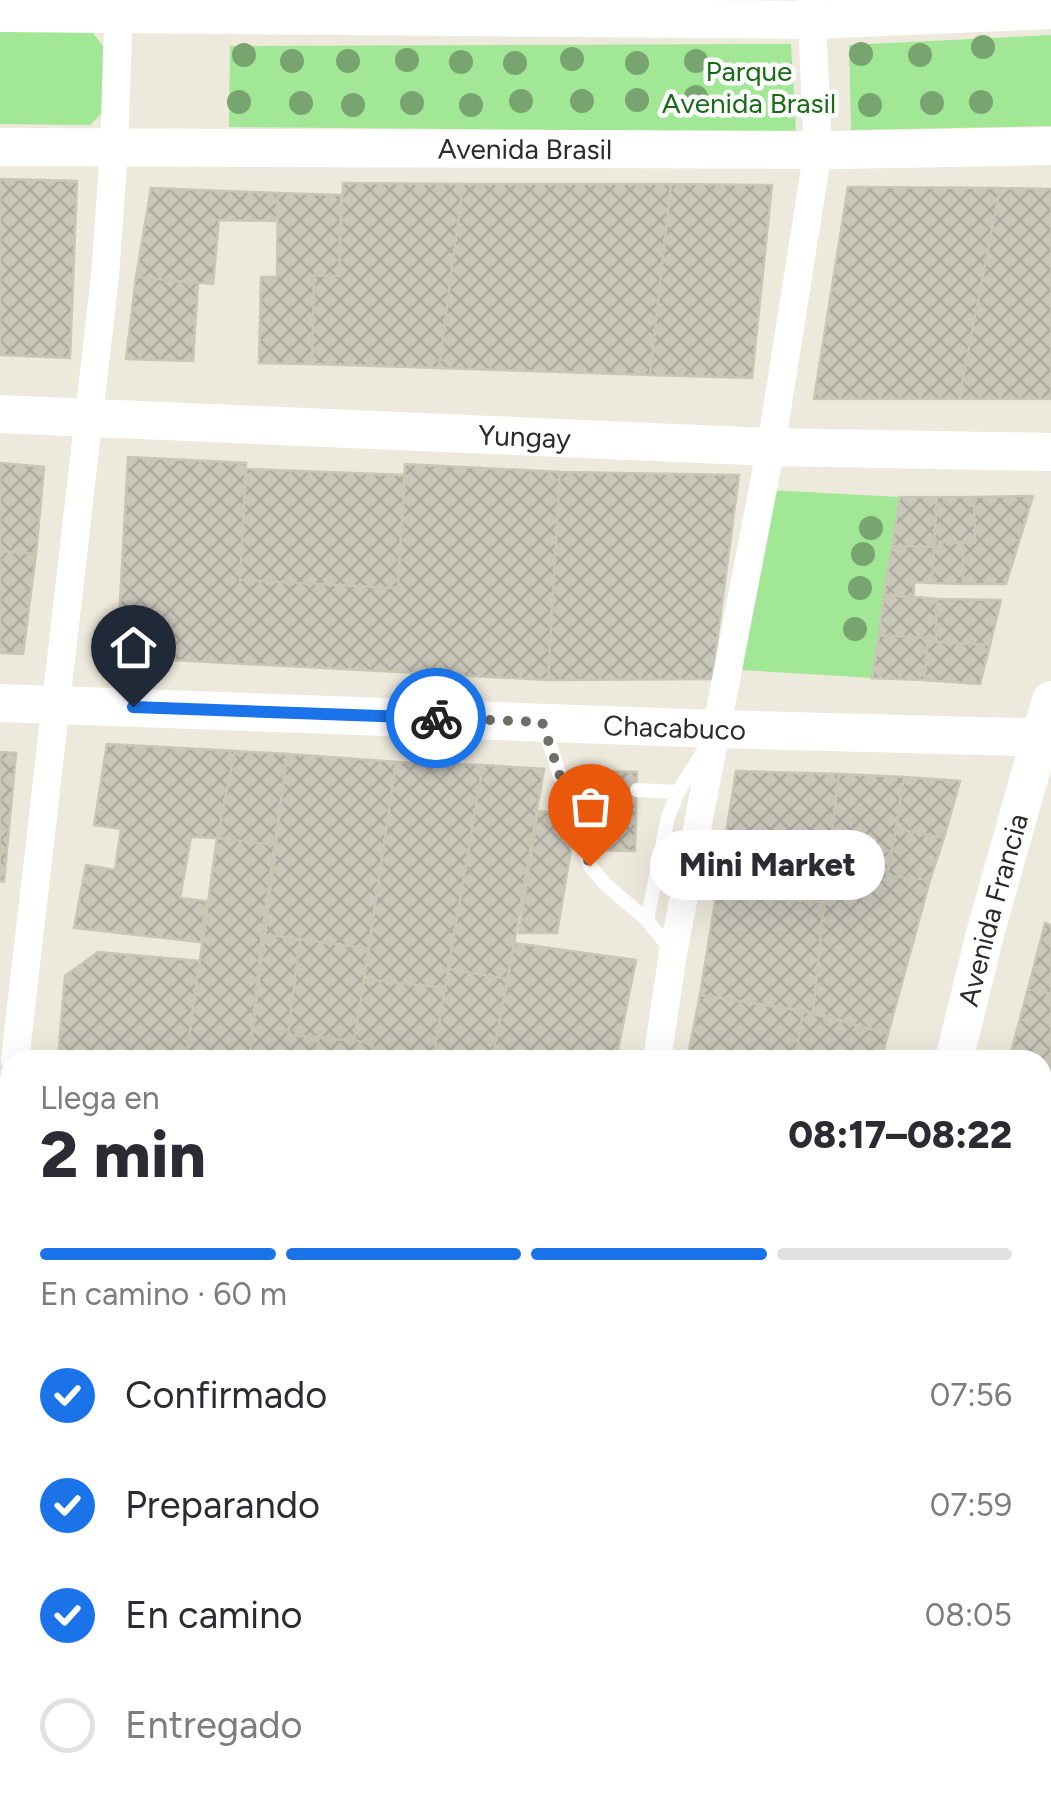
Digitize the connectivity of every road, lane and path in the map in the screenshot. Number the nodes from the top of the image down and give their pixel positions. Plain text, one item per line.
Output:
1 (118, 7) edge
2 (812, 10) edge
3 (1051, 10) edge
4 (0, 12) edge
5 (1051, 146) edge
6 (0, 147) edge
7 (114, 149) junction
8 (818, 150) junction
9 (0, 414) edge
10 (90, 417) junction
11 (771, 447) junction
12 (1051, 452) edge
13 (1051, 700) edge
14 (0, 702) edge
15 (57, 704) junction
16 (542, 722) junction
17 (716, 729) junction
18 (1046, 737) edge
19 (566, 787) junction
20 (589, 788) dead end
21 (637, 790) dead end
22 (678, 792) junction
23 (647, 920) junction
24 (673, 953) junction
25 (16, 1050) edge
26 (658, 1050) edge
27 (956, 1050) edge

1 - 2 main road
1 - 4 main road
1 - 7 street
2 - 3 main road
2 - 8 street
5 - 8 main road, Avenida Brasil
6 - 7 main road, Avenida Brasil
7 - 8 main road, Avenida Brasil
7 - 10 street
8 - 11 street
9 - 10 main road, Yungay
10 - 11 main road, Yungay
10 - 15 street
11 - 12 main road, Yungay
11 - 17 street
13 - 18 main road, Avenida Francia
14 - 15 main road, Chacabuco
15 - 16 main road, Chacabuco
15 - 25 street
16 - 17 main road, Chacabuco
16 - 19 lane
17 - 18 main road, Chacabuco
17 - 22 lane
17 - 24 street
18 - 27 main road, Avenida Francia
19 - 20 lane
19 - 23 lane
21 - 22 lane
22 - 23 lane
23 - 24 lane
24 - 26 street

